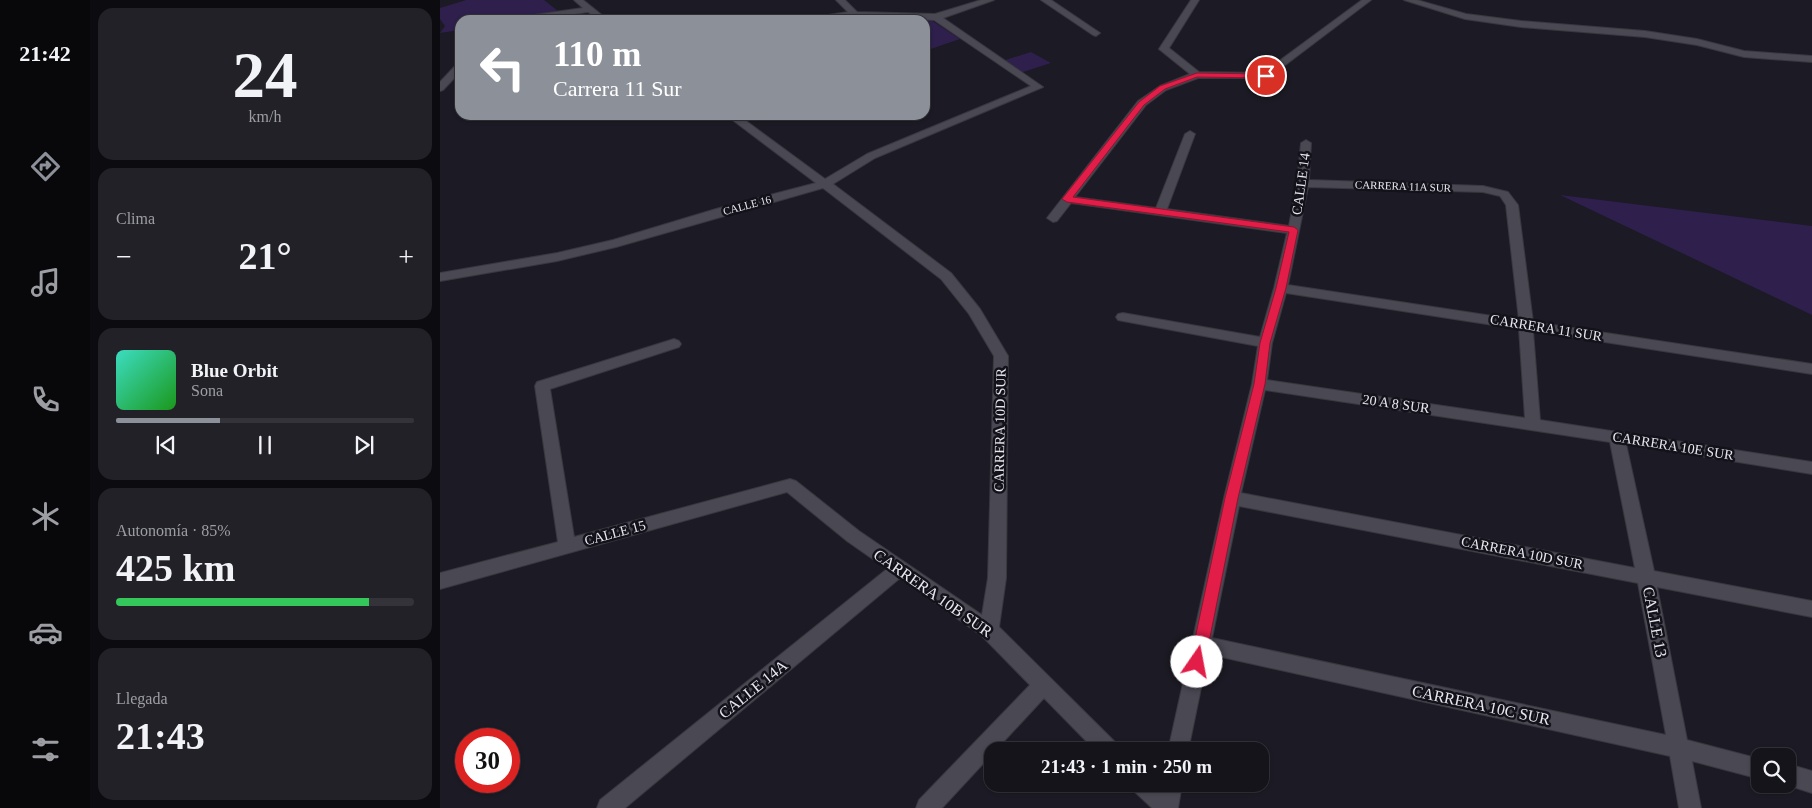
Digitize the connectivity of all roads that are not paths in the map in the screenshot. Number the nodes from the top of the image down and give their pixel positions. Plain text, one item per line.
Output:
1 (578, 0) edge
2 (840, 0) edge
3 (990, 0) edge
4 (1045, 0) edge
5 (1195, 0) edge
6 (1367, 0) edge
7 (1408, 0) edge
8 (590, 9) junction
9 (855, 14) junction
10 (552, 15) edge
11 (598, 15) edge
12 (848, 15) edge
13 (882, 15) edge
14 (930, 17) edge
15 (936, 17) junction
16 (1096, 33) dead end
17 (1812, 59) edge
18 (455, 72) edge
19 (1197, 75) junction
20 (440, 88) edge
21 (738, 120) edge
22 (1190, 134) dead end
23 (1306, 143) dead end
24 (1302, 183) junction
25 (826, 184) junction
26 (1067, 199) junction
27 (1160, 212) junction
28 (1053, 218) dead end
29 (1294, 230) junction
30 (440, 277) edge
31 (1281, 288) junction
32 (1123, 317) dead end
33 (1526, 324) junction
34 (1265, 343) junction
35 (674, 344) dead end
36 (1812, 369) edge
37 (1259, 384) junction
38 (1533, 424) junction
39 (1617, 437) junction
40 (1812, 468) edge
41 (790, 485) joint
42 (1232, 498) junction
43 (567, 546) junction
44 (899, 569) junction
45 (1646, 577) junction
46 (440, 581) edge
47 (1812, 609) edge
48 (989, 630) junction
49 (1201, 644) junction
50 (1043, 685) junction
51 (1101, 742) edge
52 (1180, 742) edge
53 (1679, 748) junction
54 (1751, 767) edge
55 (1796, 778) edge
56 (1812, 782) edge
57 (1151, 792) edge
58 (1169, 792) edge
59 (1166, 807) edge
60 (608, 808) edge
61 (927, 808) edge
62 (1690, 808) edge

1 - 8 street
2 - 9 street
3 - 15 street
4 - 16 street
5 - 19 street
6 - 19 street
7 - 17 street
8 - 10 street
8 - 11 street
9 - 12 street
9 - 13 street
14 - 15 street
15 - 25 street, CALLE 16
18 - 20 street
19 - 26 street
21 - 25 street, CARRERA 10D SUR
22 - 27 street
23 - 24 street, CALLE 14
24 - 29 street, CALLE 14
24 - 33 street, CARRERA 11A SUR
25 - 30 street, CALLE 16
25 - 48 street, CARRERA 10D SUR
26 - 27 street
26 - 28 street
27 - 29 street
29 - 31 street, CALLE 14
31 - 33 street, CARRERA 11 SUR
31 - 34 street, CALLE 14
32 - 34 street
33 - 36 street, CARRERA 11 SUR
33 - 38 street
34 - 37 street, CALLE 14
35 - 43 street
37 - 38 street, 20 A 8 SUR
37 - 42 street, CALLE 14
38 - 39 street, CARRERA 10E SUR
39 - 40 street, CARRERA 10E SUR
39 - 45 street, CALLE 13
41 - 43 street, CALLE 15
41 - 44 street, CARRERA 10B SUR
42 - 45 street, CARRERA 10D SUR
42 - 49 street, CALLE 14
43 - 46 street, CALLE 15
44 - 48 street, CARRERA 10B SUR
44 - 60 street, CALLE 14A
45 - 47 street, CARRERA 10D SUR
45 - 53 street, CALLE 13
48 - 50 street, CARRERA 10B SUR
49 - 52 street, CALLE 14
49 - 53 street, CARRERA 10C SUR
50 - 51 street, CARRERA 10B SUR
50 - 61 street
53 - 54 street, CARRERA 10C SUR
53 - 62 street, CALLE 13
55 - 56 street
57 - 59 street
58 - 59 street

